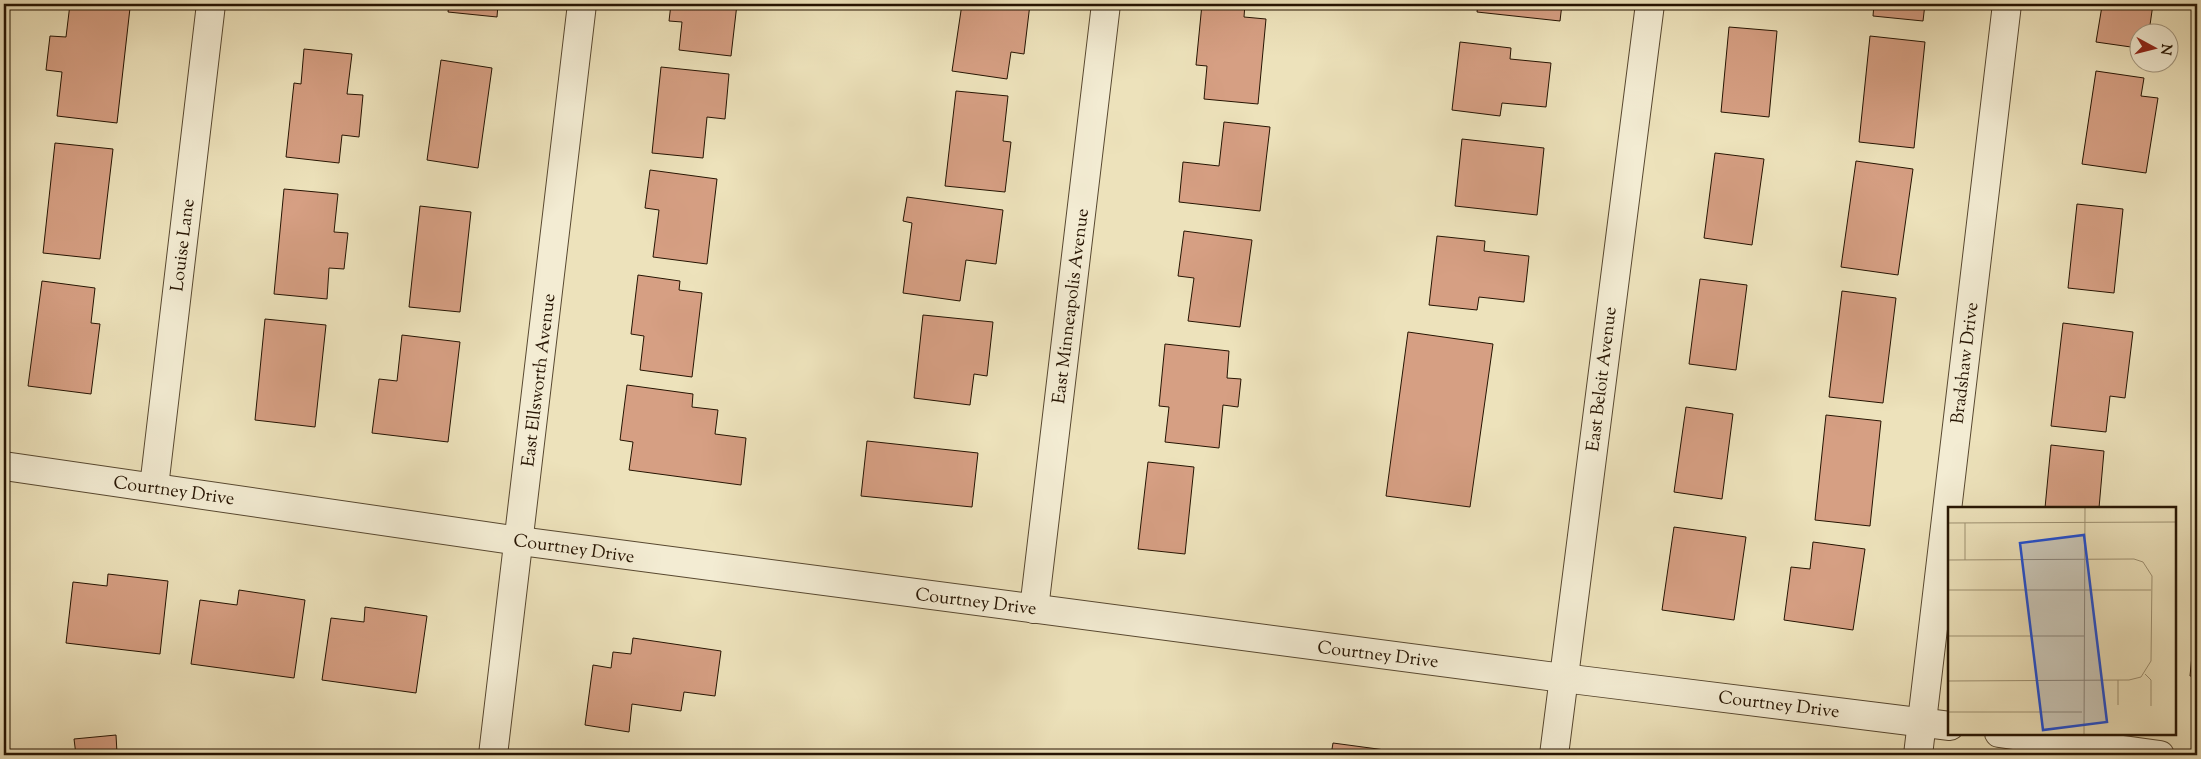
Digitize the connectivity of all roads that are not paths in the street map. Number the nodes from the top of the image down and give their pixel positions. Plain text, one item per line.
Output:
1 (211, 4) edge
2 (582, 4) edge
3 (1106, 4) edge
4 (1650, 4) edge
5 (2006, 4) edge
6 (4, 466) edge
7 (154, 487) junction
8 (520, 541) junction
9 (1034, 609) junction
10 (1563, 678) junction
11 (1922, 722) junction
12 (1948, 726) edge
13 (2006, 734) edge
14 (493, 755) edge
15 (1554, 755) edge
16 (1918, 755) edge
17 (2160, 755) edge

1 - 7 street, Louise Lane
2 - 8 street, East Ellsworth Avenue
3 - 9 street, East Minneapolis Avenue
4 - 10 street, East Beloit Avenue
5 - 11 street, Bradshaw Drive
6 - 7 street, Courtney Drive
7 - 8 street, Courtney Drive
8 - 9 street, Courtney Drive
8 - 14 street, East Ellsworth Avenue
9 - 10 street, Courtney Drive
10 - 11 street, Courtney Drive
10 - 15 street, East Beloit Avenue
11 - 12 street, Courtney Drive
11 - 16 street, Bradshaw Drive
13 - 17 street

